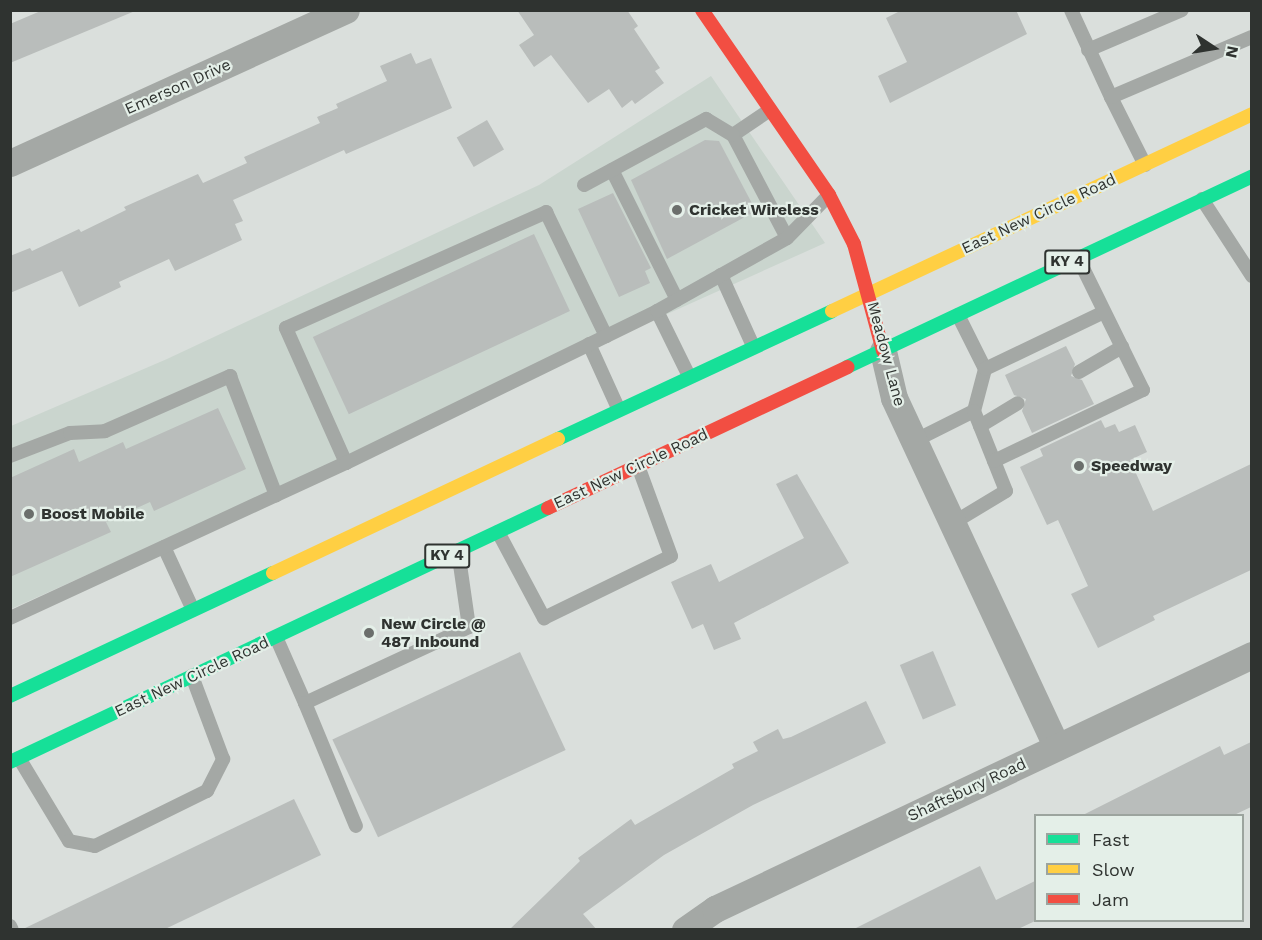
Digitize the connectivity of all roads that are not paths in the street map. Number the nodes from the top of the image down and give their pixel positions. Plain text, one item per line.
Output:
1 (346, 10) edge
2 (702, 10) edge
3 (1071, 10) edge
4 (1182, 10) edge
5 (1251, 37) edge
6 (1088, 50) junction
7 (1111, 97) junction
8 (771, 108) junction
9 (1251, 114) edge
10 (733, 135) junction
11 (10, 163) edge
12 (1145, 165) junction
13 (612, 170) junction
14 (1251, 176) edge
15 (584, 185) dead end
16 (829, 195) junction
17 (1202, 199) junction
18 (787, 238) junction
19 (1078, 257) junction
20 (721, 275) junction
21 (1251, 276) edge
22 (870, 293) junction
23 (677, 300) junction
24 (657, 311) junction
25 (1104, 312) junction
26 (957, 314) junction
27 (606, 336) junction
28 (589, 344) junction
29 (753, 346) junction
30 (1122, 347) junction
31 (883, 351) junction
32 (985, 369) junction
33 (1079, 372) dead end
34 (689, 376) junction
35 (1018, 403) dead end
36 (618, 408) junction
37 (974, 411) junction
38 (980, 426) junction
39 (914, 441) junction
40 (10, 456) edge
41 (994, 461) junction
42 (346, 463) junction
43 (638, 466) junction
44 (276, 495) junction
45 (952, 523) junction
46 (498, 532) junction
47 (164, 547) junction
48 (458, 551) junction
49 (193, 610) junction
50 (10, 618) edge
51 (276, 637) junction
52 (1251, 655) edge
53 (192, 676) junction
54 (10, 696) edge
55 (305, 703) junction
56 (1057, 747) junction
57 (15, 760) edge
58 (356, 826) dead end
59 (685, 930) edge

1 - 11 street, Emerson Drive
2 - 8 main road, Meadow Lane
3 - 6 lane
4 - 6 lane
5 - 7 lane
6 - 7 lane
7 - 12 lane
8 - 10 lane
8 - 16 main road, Meadow Lane
9 - 12 main road, East New Circle Road
10 - 13 lane
10 - 18 lane
12 - 22 main road, East New Circle Road
13 - 15 lane
13 - 23 lane
14 - 17 main road, East New Circle Road / KY 4
16 - 18 lane
16 - 22 main road, Meadow Lane
17 - 19 main road, East New Circle Road / KY 4
17 - 21 lane
18 - 20 lane
19 - 25 lane
19 - 26 main road, East New Circle Road / KY 4
20 - 23 lane
20 - 29 lane
22 - 29 main road, East New Circle Road
22 - 31 main road, Meadow Lane
23 - 24 lane
24 - 27 lane
24 - 34 lane
25 - 30 lane
25 - 32 lane
26 - 31 main road, East New Circle Road / KY 4
26 - 32 lane
27 - 28 lane
27 - 42 lane
28 - 36 lane
28 - 42 lane
29 - 34 main road, East New Circle Road
30 - 33 lane
30 - 41 lane
31 - 39 street, Meadow Lane
31 - 43 main road, East New Circle Road / KY 4
32 - 37 lane
34 - 36 main road, East New Circle Road
35 - 38 lane
36 - 49 main road, East New Circle Road
37 - 38 lane
37 - 39 lane
38 - 41 lane
39 - 45 street, Meadow Lane
40 - 44 lane
41 - 45 lane
42 - 44 lane
43 - 46 main road, East New Circle Road / KY 4
43 - 46 lane
44 - 47 lane
45 - 56 street, Meadow Lane
46 - 48 main road, East New Circle Road / KY 4
47 - 49 lane
47 - 50 lane
48 - 51 main road, East New Circle Road / KY 4
48 - 55 lane
49 - 54 main road, East New Circle Road
51 - 53 main road, East New Circle Road / KY 4
51 - 55 lane
52 - 56 street, Shaftsbury Road
53 - 57 main road, East New Circle Road / KY 4
53 - 57 lane
55 - 58 lane
56 - 59 street, Shaftsbury Road

